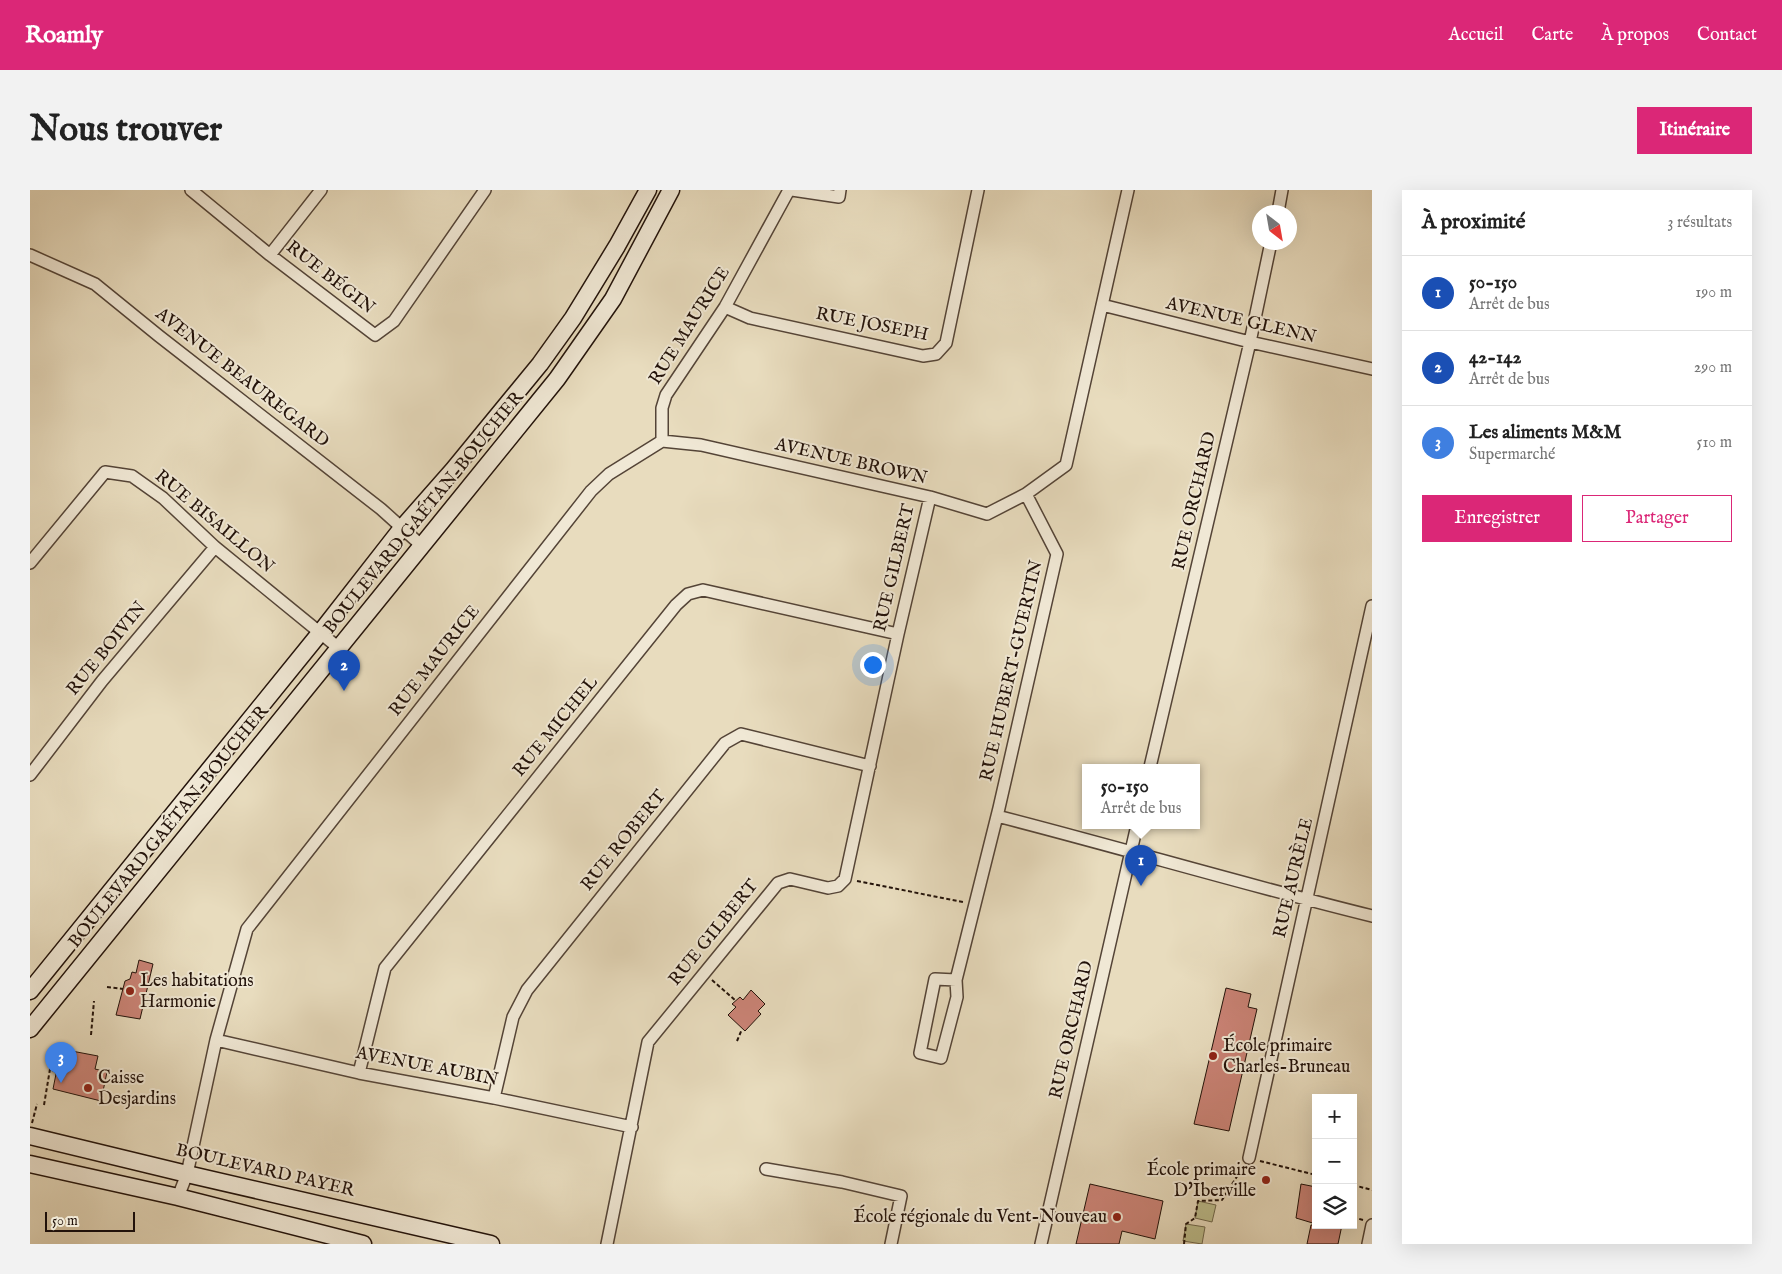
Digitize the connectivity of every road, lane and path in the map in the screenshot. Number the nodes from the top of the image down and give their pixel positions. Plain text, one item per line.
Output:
1 (191, 190) edge
2 (321, 190) edge
3 (484, 190) edge
4 (648, 190) edge
5 (672, 190) edge
6 (791, 190) edge
7 (840, 190) edge
8 (978, 190) edge
9 (1128, 190) edge
10 (1282, 190) edge
11 (1279, 205) edge
12 (1269, 250) edge
13 (270, 254) junction
14 (30, 255) edge
15 (1102, 305) junction
16 (725, 307) junction
17 (1250, 342) junction
18 (1372, 370) edge
19 (662, 441) junction
20 (1026, 494) junction
21 (930, 498) junction
22 (402, 528) junction
23 (422, 546) junction
24 (215, 547) junction
25 (30, 563) edge
26 (1372, 606) edge
27 (320, 633) junction
28 (898, 634) junction
29 (340, 649) junction
30 (1151, 764) edge
31 (870, 766) junction
32 (30, 775) edge
33 (997, 816) junction
34 (1136, 829) edge
35 (1131, 850) junction
36 (845, 878) junction
37 (109, 894) junction
38 (1307, 900) junction
39 (975, 905) junction
40 (128, 909) junction
41 (1372, 916) edge
42 (705, 973) junction
43 (956, 980) junction
44 (107, 987) dead end
45 (123, 989) dead end
46 (30, 991) edge
47 (94, 1001) dead end
48 (736, 1001) dead end
49 (742, 1029) dead end
50 (30, 1030) edge
51 (91, 1035) dead end
52 (216, 1040) junction
53 (737, 1041) dead end
54 (61, 1050) dead end
55 (359, 1073) junction
56 (494, 1098) junction
57 (38, 1104) dead end
58 (44, 1105) dead end
59 (632, 1127) junction
60 (31, 1131) edge
61 (1249, 1158) junction
62 (30, 1164) edge
63 (766, 1169) dead end
64 (187, 1174) junction
65 (1312, 1174) edge
66 (1357, 1186) edge
67 (1372, 1190) edge
68 (178, 1197) junction
69 (1372, 1225) edge
70 (455, 1240) edge
71 (363, 1244) edge
72 (491, 1244) edge
73 (607, 1244) edge
74 (891, 1244) edge
75 (1041, 1244) edge
76 (1184, 1244) edge
77 (1368, 1244) edge

1 - 13 street, RUE BÉGIN
2 - 13 street
3 - 13 street, RUE BÉGIN
4 - 22 main road, BOULEVARD GAÉTAN-BOUCHER
5 - 23 main road, BOULEVARD GAÉTAN-BOUCHER
6 - 7 street, RUE MAURICE
6 - 16 street, RUE MAURICE
8 - 16 street, RUE JOSEPH
9 - 15 street
10 - 11 street
12 - 17 street, RUE ORCHARD
14 - 22 street, AVENUE BEAUREGARD
15 - 17 street, AVENUE GLENN
15 - 20 street
16 - 19 street, RUE MAURICE
17 - 18 street, AVENUE GLENN
17 - 30 street, RUE ORCHARD
19 - 21 street, AVENUE BROWN
19 - 52 street, RUE MAURICE
20 - 21 street, AVENUE BROWN
20 - 33 street, RUE HUBERT-GUERTIN
21 - 28 street, RUE GILBERT
22 - 23 street, AVENUE BEAUREGARD
22 - 27 main road, BOULEVARD GAÉTAN-BOUCHER
23 - 29 main road, BOULEVARD GAÉTAN-BOUCHER
24 - 25 street, RUE BISAILLON
24 - 27 street, RUE BISAILLON
24 - 32 street, RUE BOIVIN
26 - 38 street, RUE AURÈLE
27 - 29 street, RUE BISAILLON
27 - 37 main road, BOULEVARD GAÉTAN-BOUCHER
28 - 31 street, RUE GILBERT
28 - 55 street, RUE MICHEL
29 - 40 main road, BOULEVARD GAÉTAN-BOUCHER
31 - 36 street, RUE GILBERT
31 - 56 street, RUE ROBERT
33 - 35 street
33 - 39 street, RUE HUBERT-GUERTIN
34 - 35 street, RUE ORCHARD
35 - 38 street
35 - 75 street, RUE ORCHARD
36 - 39 path
36 - 42 street, RUE GILBERT
37 - 40 main road
37 - 46 main road, BOULEVARD GAÉTAN-BOUCHER
38 - 41 street
38 - 61 street, RUE AURÈLE
39 - 43 street, RUE HUBERT-GUERTIN
40 - 50 main road, BOULEVARD GAÉTAN-BOUCHER
42 - 48 path
42 - 59 street, RUE GILBERT
43 - 43 street, RUE HUBERT-GUERTIN
44 - 45 path
47 - 51 path
49 - 53 path
52 - 55 street, AVENUE AUBIN
52 - 64 street, RUE MAURICE
54 - 58 path
55 - 56 street, AVENUE AUBIN
56 - 59 street, AVENUE AUBIN
57 - 60 path
59 - 73 street, RUE GILBERT
60 - 64 main road, BOULEVARD PAYER
61 - 65 path
61 - 76 path
62 - 68 main road
63 - 74 street
64 - 68 street, RUE MAURICE
64 - 70 main road, BOULEVARD PAYER
66 - 67 path
68 - 71 main road
69 - 77 street
70 - 72 main road, BOULEVARD PAYER

